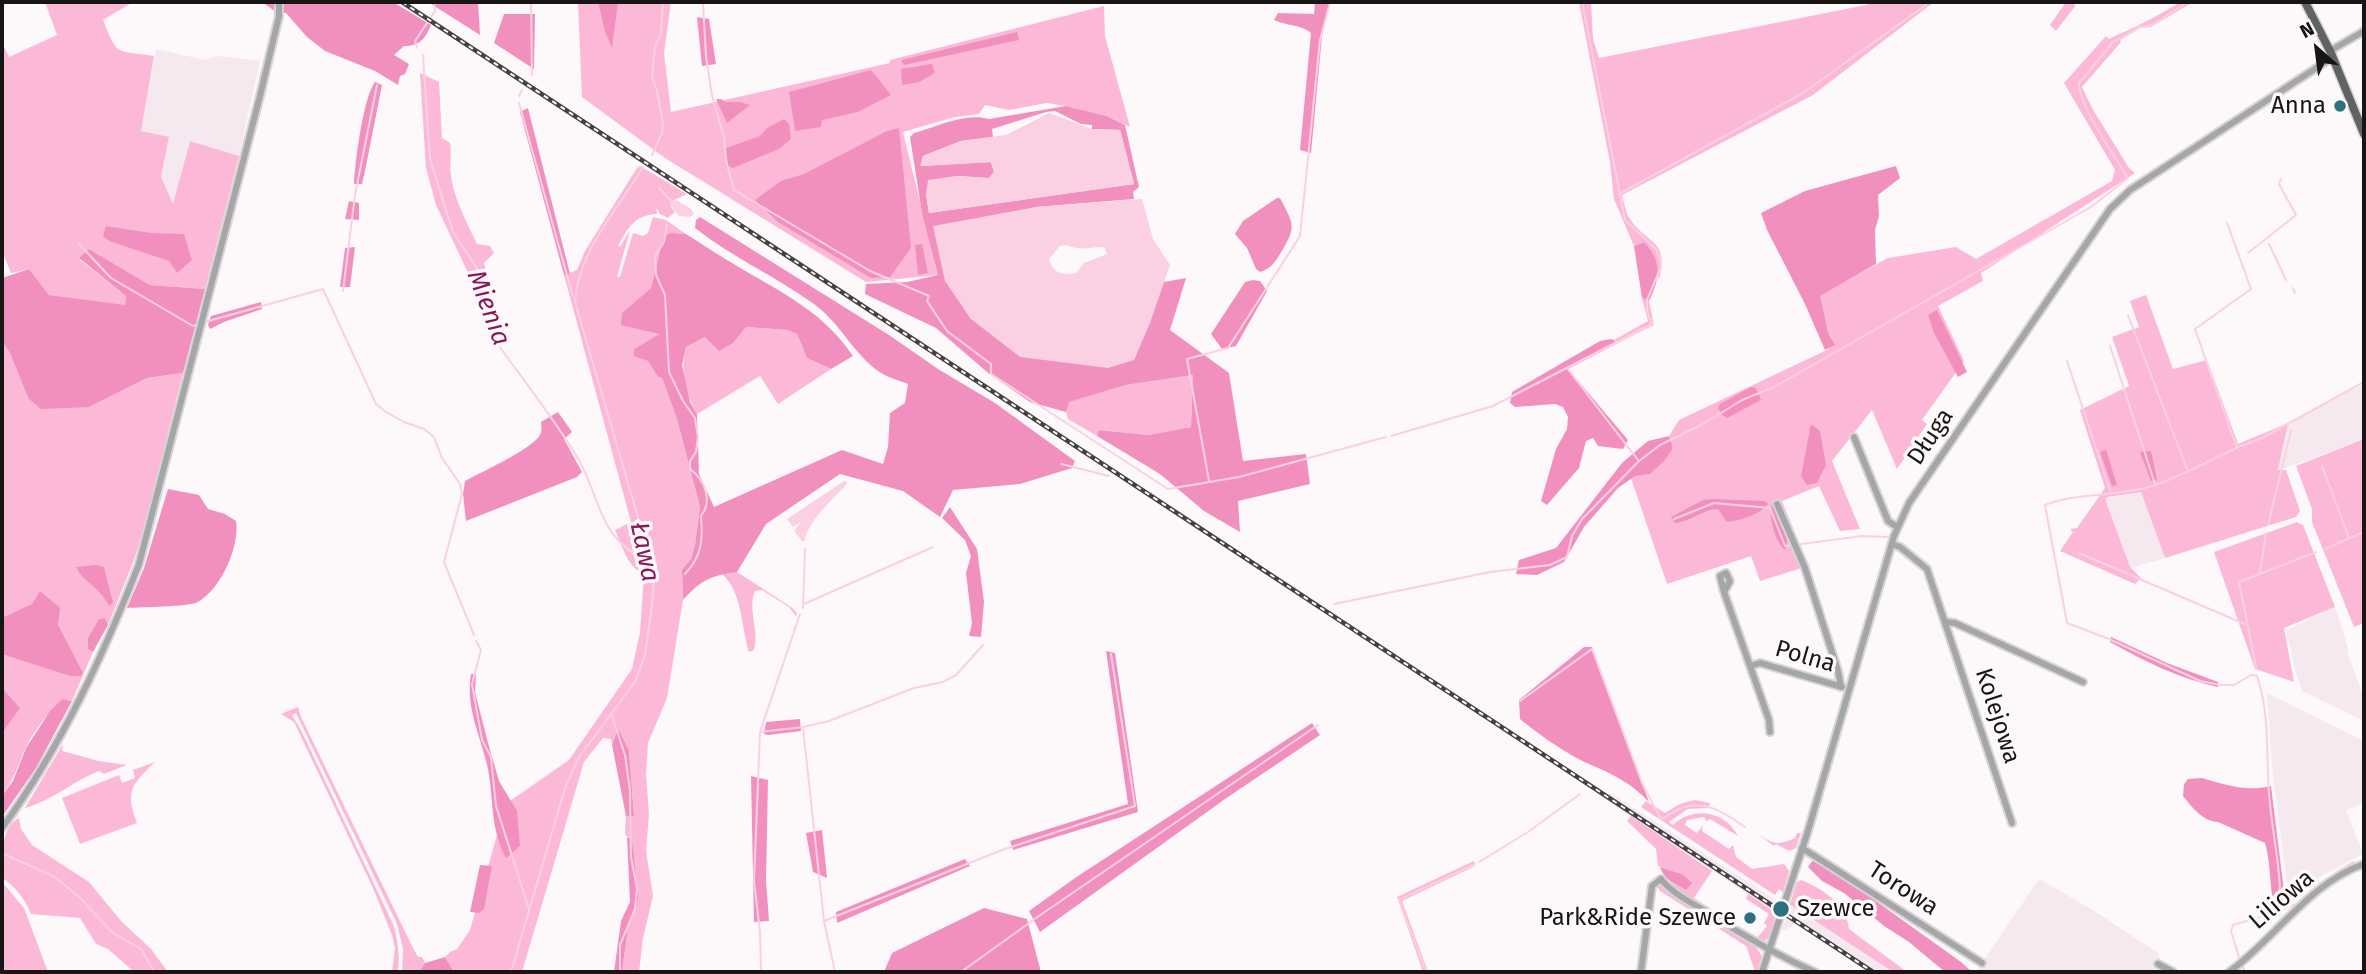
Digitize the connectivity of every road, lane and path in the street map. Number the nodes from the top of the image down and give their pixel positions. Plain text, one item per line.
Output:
1 (279, 2) edge
2 (2305, 2) edge
3 (2364, 31) edge
4 (2331, 54) junction
5 (2364, 134) edge
6 (1854, 437) dead end
7 (1777, 504) dead end
8 (1897, 527) junction
9 (1892, 544) junction
10 (1724, 592) dead end
11 (1945, 622) junction
12 (1750, 666) junction
13 (2083, 682) dead end
14 (1841, 687) junction
15 (1849, 690) junction
16 (1770, 732) dead end
17 (2012, 823) dead end
18 (2, 828) edge
19 (1802, 848) junction
20 (2364, 864) edge
21 (1769, 951) junction
22 (1982, 963) dead end
23 (2158, 964) dead end
24 (1801, 969) edge
25 (1641, 972) edge
26 (1762, 972) edge
27 (1815, 972) edge
28 (2173, 972) edge
29 (2229, 972) edge

1 - 18 street
2 - 4 main road
3 - 4 street, Długa
4 - 5 main road
4 - 8 street, Długa
6 - 8 street
7 - 14 street
8 - 9 street, Długa
9 - 11 street, Kolejowa
9 - 15 street, Długa
10 - 12 street, Polna
11 - 13 street, Kolejowa
11 - 17 street, Kolejowa
12 - 14 street, Polna
12 - 16 street, Polna
14 - 15 street, Polna
15 - 19 street, Długa
19 - 21 street, Długa
19 - 22 street, Torowa
20 - 29 street, Liliowa
21 - 24 street
21 - 25 street
21 - 26 street, Długa
23 - 28 street
24 - 27 street

